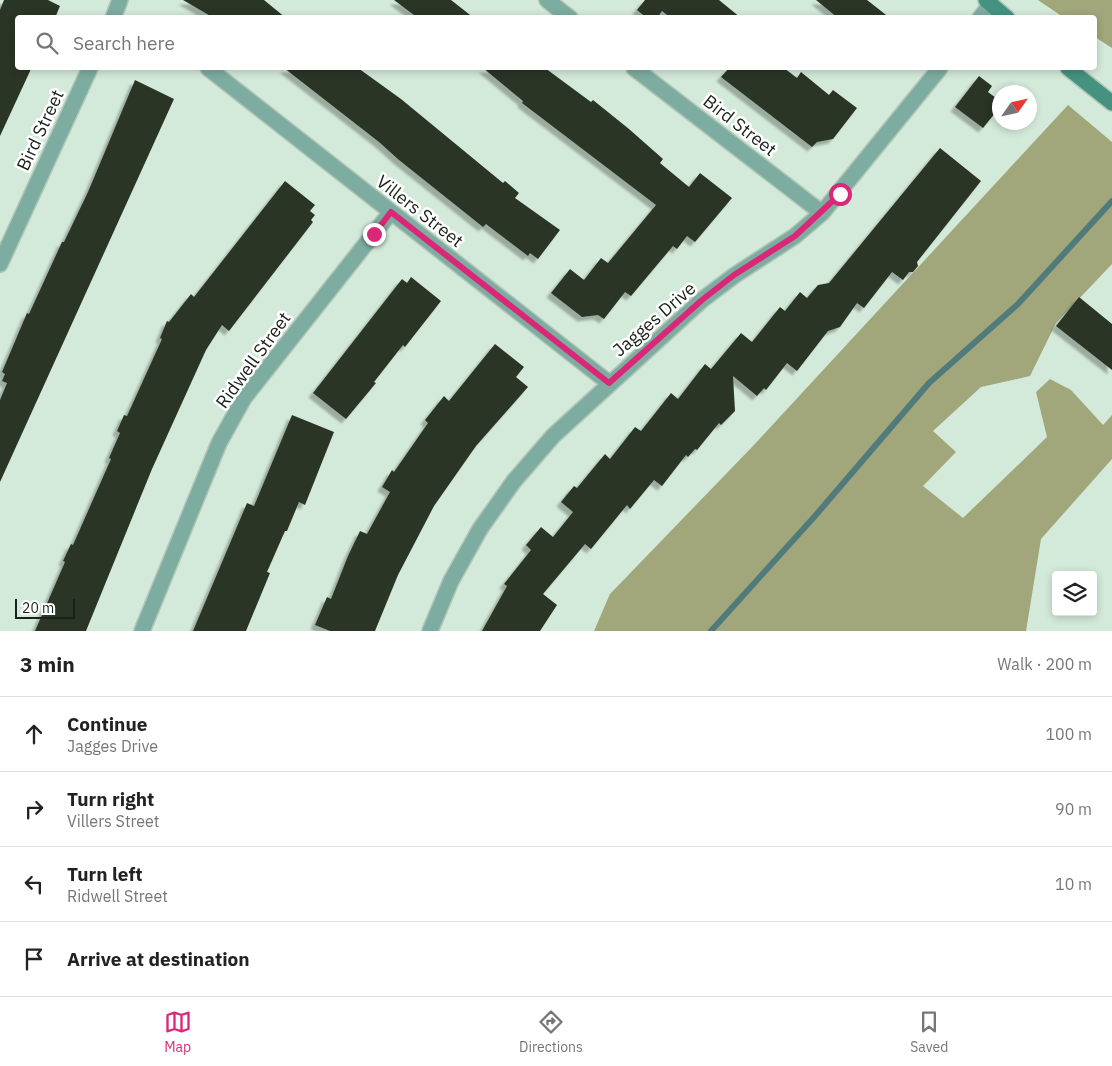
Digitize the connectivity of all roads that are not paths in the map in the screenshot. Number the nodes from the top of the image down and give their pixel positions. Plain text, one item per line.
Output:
1 (120, 0) edge
2 (547, 0) edge
3 (988, 2) edge
4 (114, 15) edge
5 (566, 15) edge
6 (982, 15) edge
7 (1003, 15) edge
8 (89, 70) edge
9 (211, 70) edge
10 (637, 70) edge
11 (938, 70) edge
12 (1071, 70) edge
13 (1112, 103) edge
14 (391, 212) junction
15 (822, 212) junction
16 (4, 246) edge
17 (0, 264) edge
18 (609, 383) junction
19 (142, 631) edge
20 (430, 631) edge

1 - 4 street
2 - 5 street
3 - 6 street
3 - 7 street
8 - 16 street, Bird Street
9 - 14 street, Villers Street
10 - 15 street, Bird Street
11 - 15 street, Jagges Drive
12 - 13 street
14 - 18 street, Villers Street
14 - 19 street, Ridwell Street
15 - 18 street, Jagges Drive
16 - 17 street, Bird Street
18 - 20 street, Jagges Drive

